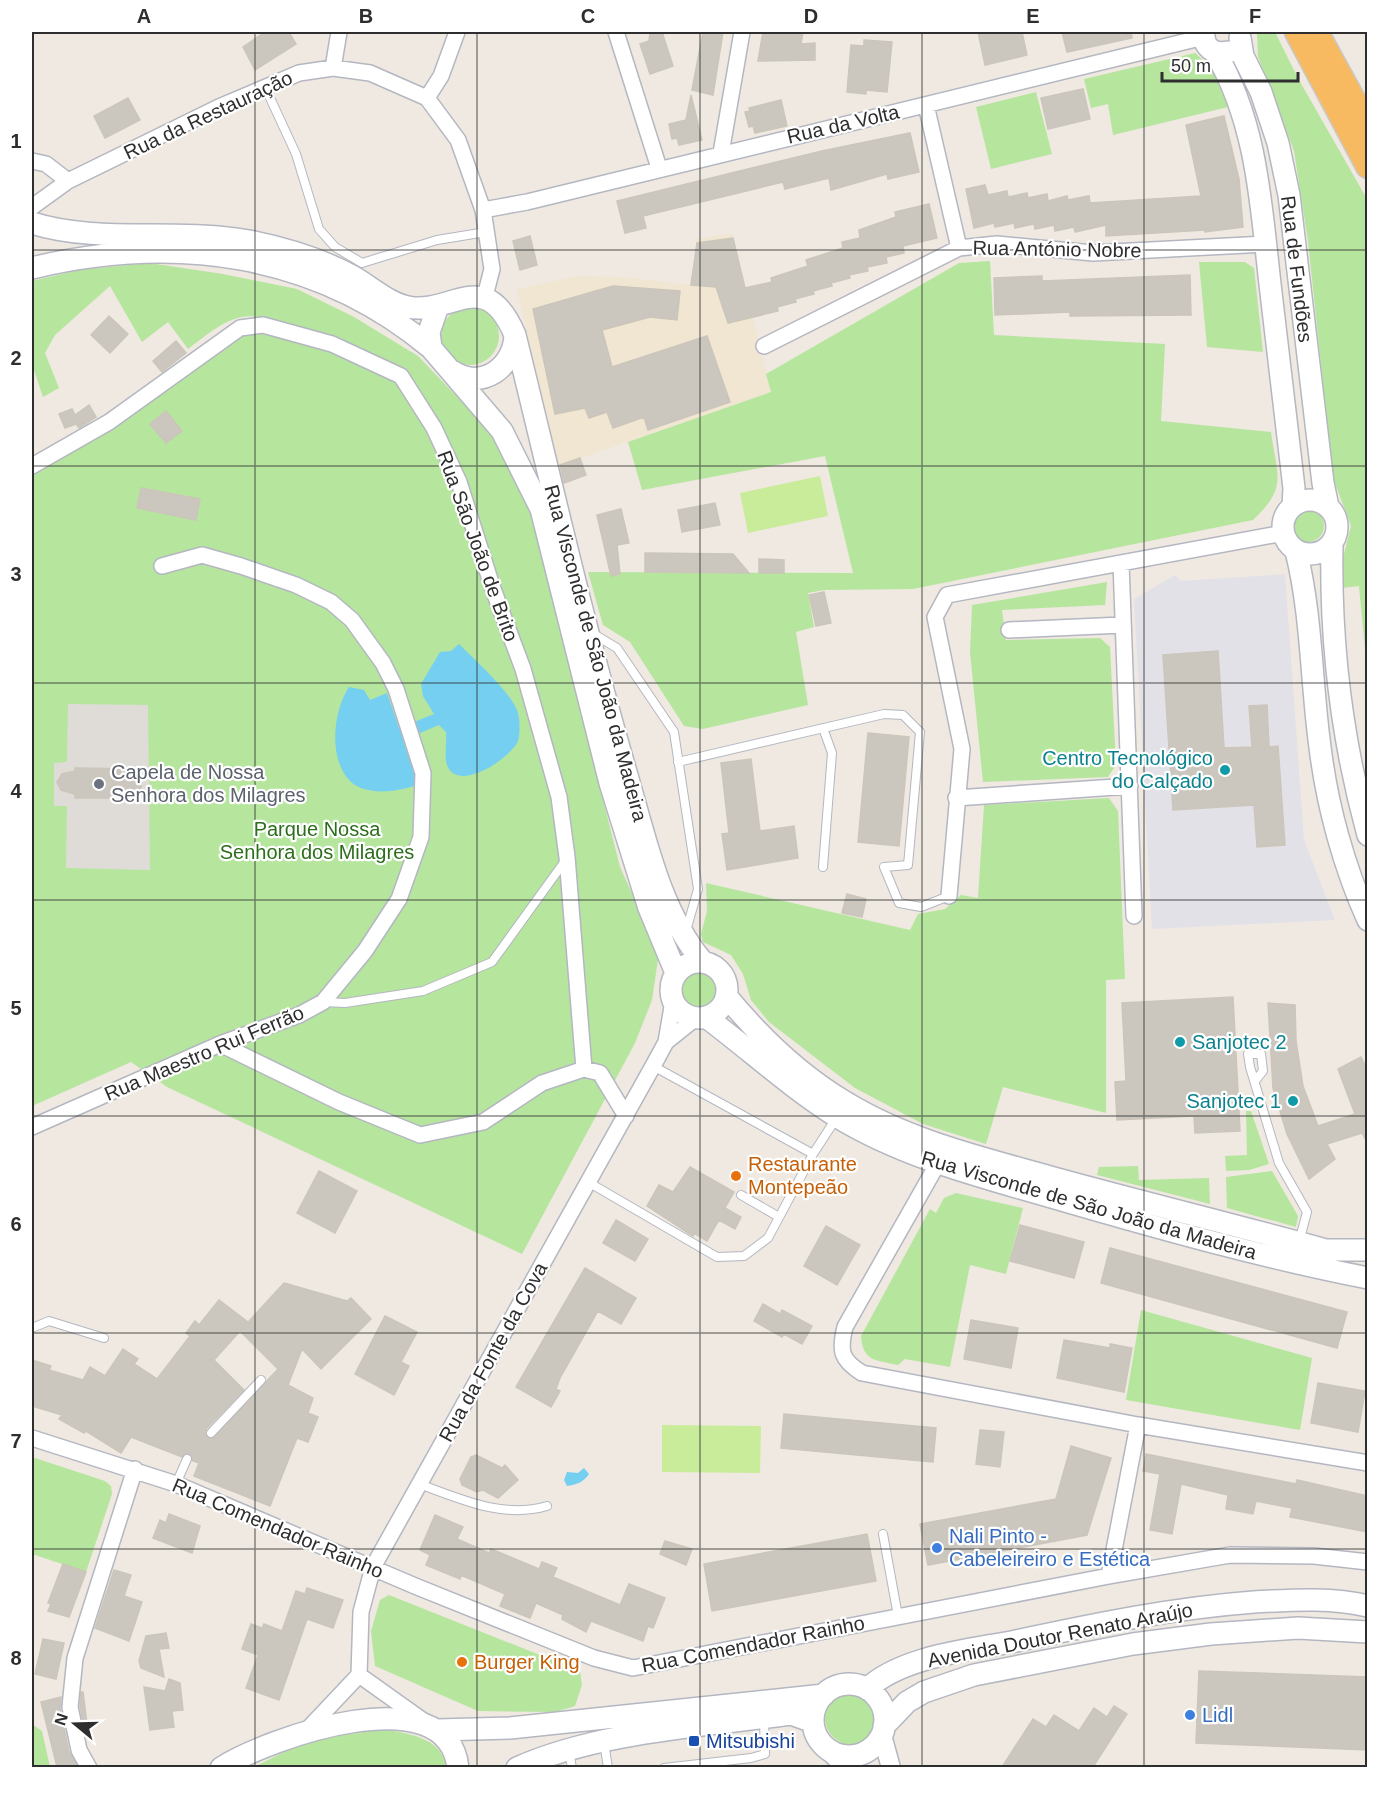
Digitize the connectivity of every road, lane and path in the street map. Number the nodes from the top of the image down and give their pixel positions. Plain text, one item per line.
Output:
1 (339, 32) edge
2 (457, 32) edge
3 (616, 32) edge
4 (742, 32) edge
5 (1297, 32) edge
6 (1316, 32) edge
7 (1240, 34) edge
8 (1207, 40) edge
9 (333, 68) junction
10 (265, 87) junction
11 (428, 98) junction
12 (926, 105) junction
13 (1368, 127) edge
14 (721, 153) junction
15 (32, 161) edge
16 (1368, 166) edge
17 (659, 168) junction
18 (68, 181) junction
19 (32, 207) edge
20 (483, 210) junction
21 (32, 224) edge
22 (486, 232) junction
23 (1266, 244) junction
24 (959, 248) junction
25 (32, 268) edge
26 (484, 300) junction
27 (438, 306) junction
28 (515, 335) junction
29 (764, 346) dead end
30 (431, 348) junction
31 (449, 369) junction
32 (32, 466) edge
33 (1293, 506) junction
34 (1328, 507) junction
35 (1284, 533) junction
36 (1332, 544) junction
37 (1296, 551) junction
38 (1121, 563) junction
39 (162, 566) dead end
40 (1122, 625) junction
41 (1009, 630) dead end
42 (588, 631) junction
43 (823, 728) junction
44 (678, 762) junction
45 (1130, 786) junction
46 (957, 798) junction
47 (1368, 835) edge
48 (567, 857) junction
49 (823, 867) dead end
50 (950, 896) joint
51 (1134, 916) dead end
52 (1368, 920) edge
53 (684, 939) junction
54 (702, 961) junction
55 (676, 973) junction
56 (727, 997) junction
57 (673, 1001) junction
58 (323, 1002) junction
59 (701, 1018) junction
60 (666, 1042) junction
61 (220, 1044) junction
62 (653, 1066) junction
63 (584, 1069) junction
64 (1255, 1081) dead end
65 (626, 1116) junction
66 (837, 1116) junction
67 (32, 1127) edge
68 (813, 1154) junction
69 (938, 1163) junction
70 (588, 1181) junction
71 (741, 1195) dead end
72 (779, 1217) junction
73 (1299, 1243) junction
74 (1368, 1250) edge
75 (1368, 1278) edge
76 (32, 1328) edge
77 (104, 1338) dead end
78 (261, 1380) dead end
79 (1138, 1425) junction
80 (211, 1433) dead end
81 (32, 1438) edge
82 (187, 1459) dead end
83 (1368, 1463) edge
84 (135, 1469) junction
85 (176, 1484) junction
86 (419, 1484) junction
87 (547, 1506) dead end
88 (883, 1534) dead end
89 (1368, 1562) edge
90 (373, 1568) junction
91 (1109, 1576) junction
92 (1368, 1606) edge
93 (898, 1616) junction
94 (1368, 1632) edge
95 (359, 1675) junction
96 (867, 1689) junction
97 (824, 1695) junction
98 (764, 1718) junction
99 (813, 1722) junction
100 (434, 1728) junction
101 (308, 1729) junction
102 (883, 1731) junction
103 (604, 1741) junction
104 (825, 1747) junction
105 (570, 1758) edge
106 (89, 1767) edge
107 (221, 1767) edge
108 (458, 1767) edge
109 (517, 1767) edge
110 (608, 1767) edge
111 (664, 1767) edge
112 (846, 1767) edge
113 (891, 1767) edge

1 - 9 street
2 - 11 street
3 - 17 street
4 - 14 street
5 - 16 highway
6 - 13 highway
7 - 8 main road, Rua de Fundões
7 - 34 main road, Rua de Fundões
8 - 12 street, Rua da Volta
8 - 23 main road, Rua de Fundões
9 - 10 street, Rua da Restauração
9 - 11 street, Rua da Restauração
10 - 18 street, Rua da Restauração
10 - 22 lane
11 - 20 street
12 - 14 street, Rua da Volta
12 - 24 street
14 - 17 street, Rua da Volta
15 - 18 street
17 - 20 street, Rua da Volta
18 - 19 street, Rua da Restauração
20 - 22 street
21 - 27 main road
22 - 26 street
23 - 24 street, Rua António Nobre
23 - 33 main road, Rua de Fundões
24 - 29 street, Rua António Nobre
25 - 30 main road, Rua Visconde de São João da Madeira
26 - 27 main road
26 - 28 main road, Rua Visconde de São João da Madeira
27 - 30 main road
28 - 31 main road
28 - 42 main road, Rua Visconde de São João da Madeira
30 - 31 main road, Rua Visconde de São João da Madeira
31 - 55 main road, Rua Visconde de São João da Madeira
32 - 48 street, Rua São João de Brito
33 - 34 main road
33 - 35 main road, Rua de Fundões
34 - 36 main road, Rua de Fundões
35 - 37 main road
35 - 38 street
36 - 37 main road
36 - 47 main road, Rua de Fundões
37 - 52 main road
38 - 40 street
38 - 46 street
39 - 58 street, Rua Maestro Rui Ferrão
40 - 41 street
40 - 45 street
42 - 44 lane
42 - 53 main road, Rua Visconde de São João da Madeira
43 - 44 lane
43 - 49 lane
43 - 50 lane
44 - 53 lane
45 - 46 street
45 - 51 street
46 - 50 street
48 - 58 lane
48 - 63 street, Rua São João de Brito
53 - 54 main road, Rua Visconde de São João da Madeira
54 - 55 main road
54 - 56 main road, Rua Visconde de São João da Madeira
55 - 57 main road, Rua Visconde de São João da Madeira
56 - 59 main road
56 - 73 main road, Rua Visconde de São João da Madeira
57 - 59 main road, Rua Visconde de São João da Madeira
57 - 60 street, Rua da Fonte da Cova
58 - 61 street, Rua Maestro Rui Ferrão
59 - 60 street, Rua da Fonte da Cova
59 - 66 main road, Rua Visconde de São João da Madeira
60 - 62 street, Rua da Fonte da Cova
61 - 63 street
61 - 67 street, Rua Maestro Rui Ferrão
62 - 65 street, Rua da Fonte da Cova
62 - 68 lane
63 - 65 street
64 - 73 lane
65 - 70 street, Rua da Fonte da Cova
66 - 68 lane
66 - 69 main road, Rua Visconde de São João da Madeira
68 - 72 lane
69 - 75 main road, Rua Visconde de São João da Madeira
69 - 79 street
70 - 72 lane
70 - 86 street, Rua da Fonte da Cova
71 - 72 lane
73 - 74 main road, Rua Visconde de São João da Madeira
76 - 77 lane
78 - 80 lane
79 - 83 street
79 - 91 street
81 - 84 street, Rua Comendador Rainho
82 - 85 lane
84 - 85 street, Rua Comendador Rainho
84 - 106 street
85 - 90 street, Rua Comendador Rainho
86 - 87 lane
86 - 90 street, Rua da Fonte da Cova
88 - 93 lane
89 - 91 street, Rua Comendador Rainho
90 - 93 street, Rua Comendador Rainho
90 - 95 street, Rua da Fonte da Cova
91 - 93 street, Rua Comendador Rainho
92 - 96 main road, Avenida Doutor Renato Araújo
94 - 102 main road, Avenida Doutor Renato Araújo
95 - 100 street
95 - 101 street
96 - 97 main road
96 - 102 main road
97 - 99 main road
97 - 100 main road
98 - 99 main road
98 - 103 main road
98 - 111 lane
99 - 104 main road
100 - 101 main road
100 - 108 main road
101 - 107 main road
102 - 104 main road, Avenida Doutor Renato Araújo
102 - 113 street
103 - 105 main road
103 - 110 lane
104 - 112 street
105 - 109 main road

